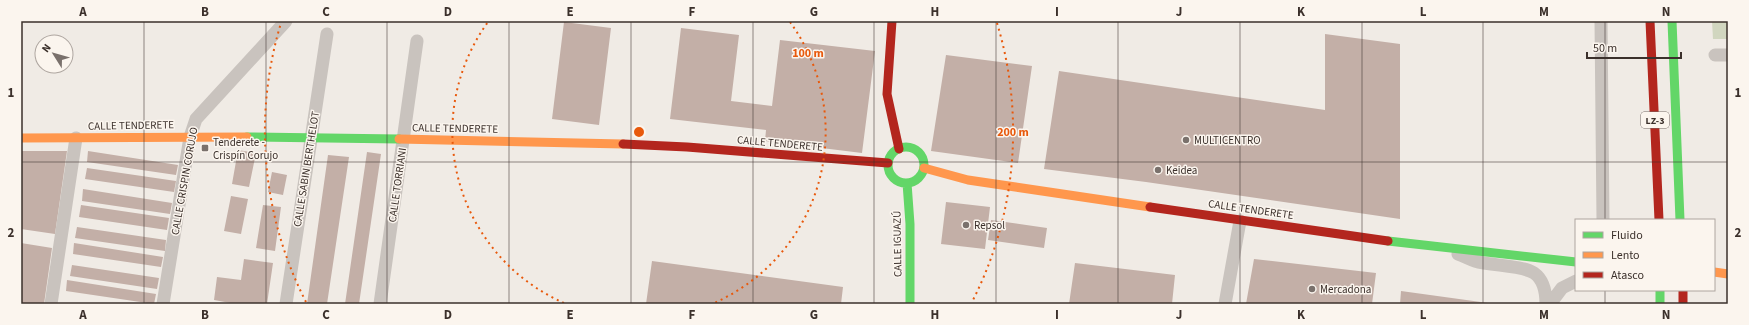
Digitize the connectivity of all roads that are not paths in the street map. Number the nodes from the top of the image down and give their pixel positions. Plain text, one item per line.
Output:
1 (286, 21) edge
2 (892, 21) edge
3 (1601, 21) edge
4 (1650, 21) edge
5 (1672, 21) edge
6 (327, 34) dead end
7 (417, 41) dead end
8 (1715, 55) dead end
9 (1728, 55) edge
10 (190, 137) junction
11 (21, 138) edge
12 (76, 138) junction
13 (310, 139) junction
14 (404, 140) junction
15 (899, 149) junction
16 (888, 163) junction
17 (924, 168) junction
18 (907, 184) junction
19 (1603, 219) edge
20 (1659, 219) edge
21 (1680, 219) edge
22 (1240, 221) junction
23 (1443, 248) junction
24 (1575, 262) edge
25 (1715, 272) edge
26 (1728, 274) edge
27 (1575, 282) edge
28 (1660, 291) edge
29 (51, 304) edge
30 (163, 304) edge
31 (286, 304) edge
32 (380, 304) edge
33 (910, 304) edge
34 (1225, 304) edge
35 (1546, 304) edge
36 (1550, 304) edge
37 (1660, 304) edge

1 - 10 street, CALLE CRISPIN CORUJO
2 - 15 main road
3 - 19 street
4 - 20 main road, LZ-3
5 - 21 main road, LZ-3
6 - 13 street, CALLE SABIN BERTHELOT
7 - 14 street, CALLE TORRIANI
8 - 9 street
10 - 12 main road, CALLE TENDERETE
10 - 13 main road, CALLE TENDERETE
10 - 30 street, CALLE CRISPIN CORUJO
11 - 12 main road, CALLE TENDERETE
12 - 29 street
13 - 14 main road, CALLE TENDERETE
13 - 31 street, CALLE SABIN BERTHELOT
14 - 16 main road, CALLE TENDERETE
14 - 32 street, CALLE TORRIANI
15 - 16 main road
15 - 17 main road
16 - 18 main road
17 - 18 main road
17 - 22 main road, CALLE TENDERETE
18 - 33 main road, CALLE IGUAZÚ
22 - 23 main road, CALLE TENDERETE
22 - 34 street
23 - 24 main road, CALLE TENDERETE
23 - 35 street
25 - 26 main road
27 - 36 street
28 - 37 main road

